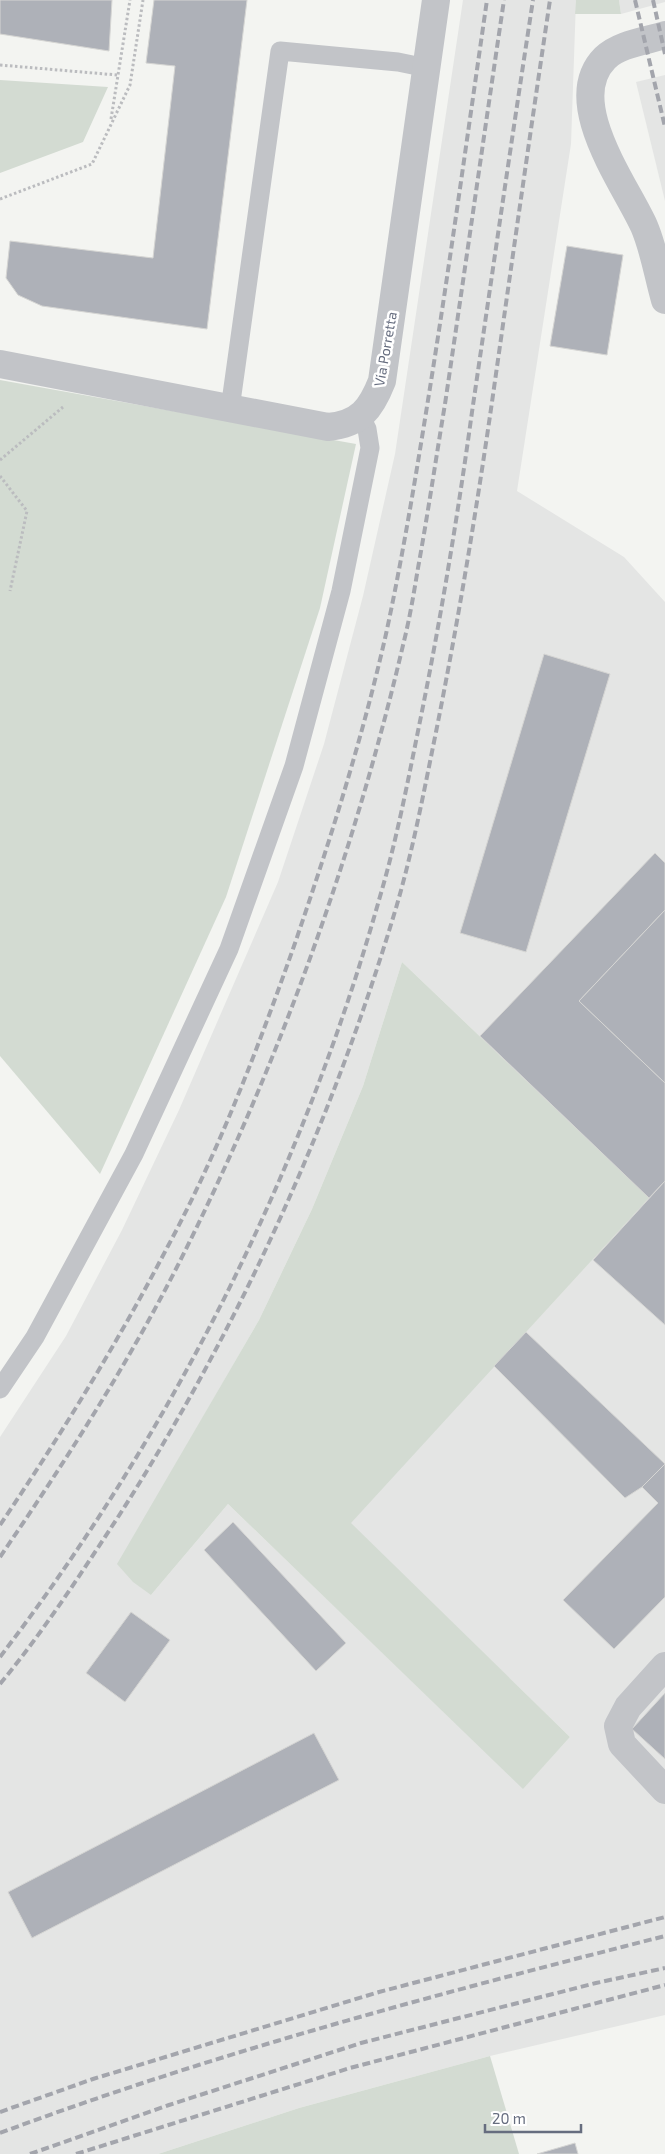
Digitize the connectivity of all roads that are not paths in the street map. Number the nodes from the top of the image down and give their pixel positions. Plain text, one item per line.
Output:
1 (436, 0) edge
2 (665, 35) edge
3 (427, 68) junction
4 (665, 300) edge
5 (0, 364) edge
6 (230, 409) junction
7 (360, 417) junction
8 (0, 1390) edge
9 (665, 1666) edge
10 (665, 1790) edge

1 - 3 street, Via Porretta
2 - 4 street
3 - 6 lane
3 - 7 street, Via Porretta
5 - 6 street, Via Porretta
6 - 7 street, Via Porretta
7 - 8 lane
9 - 10 street

